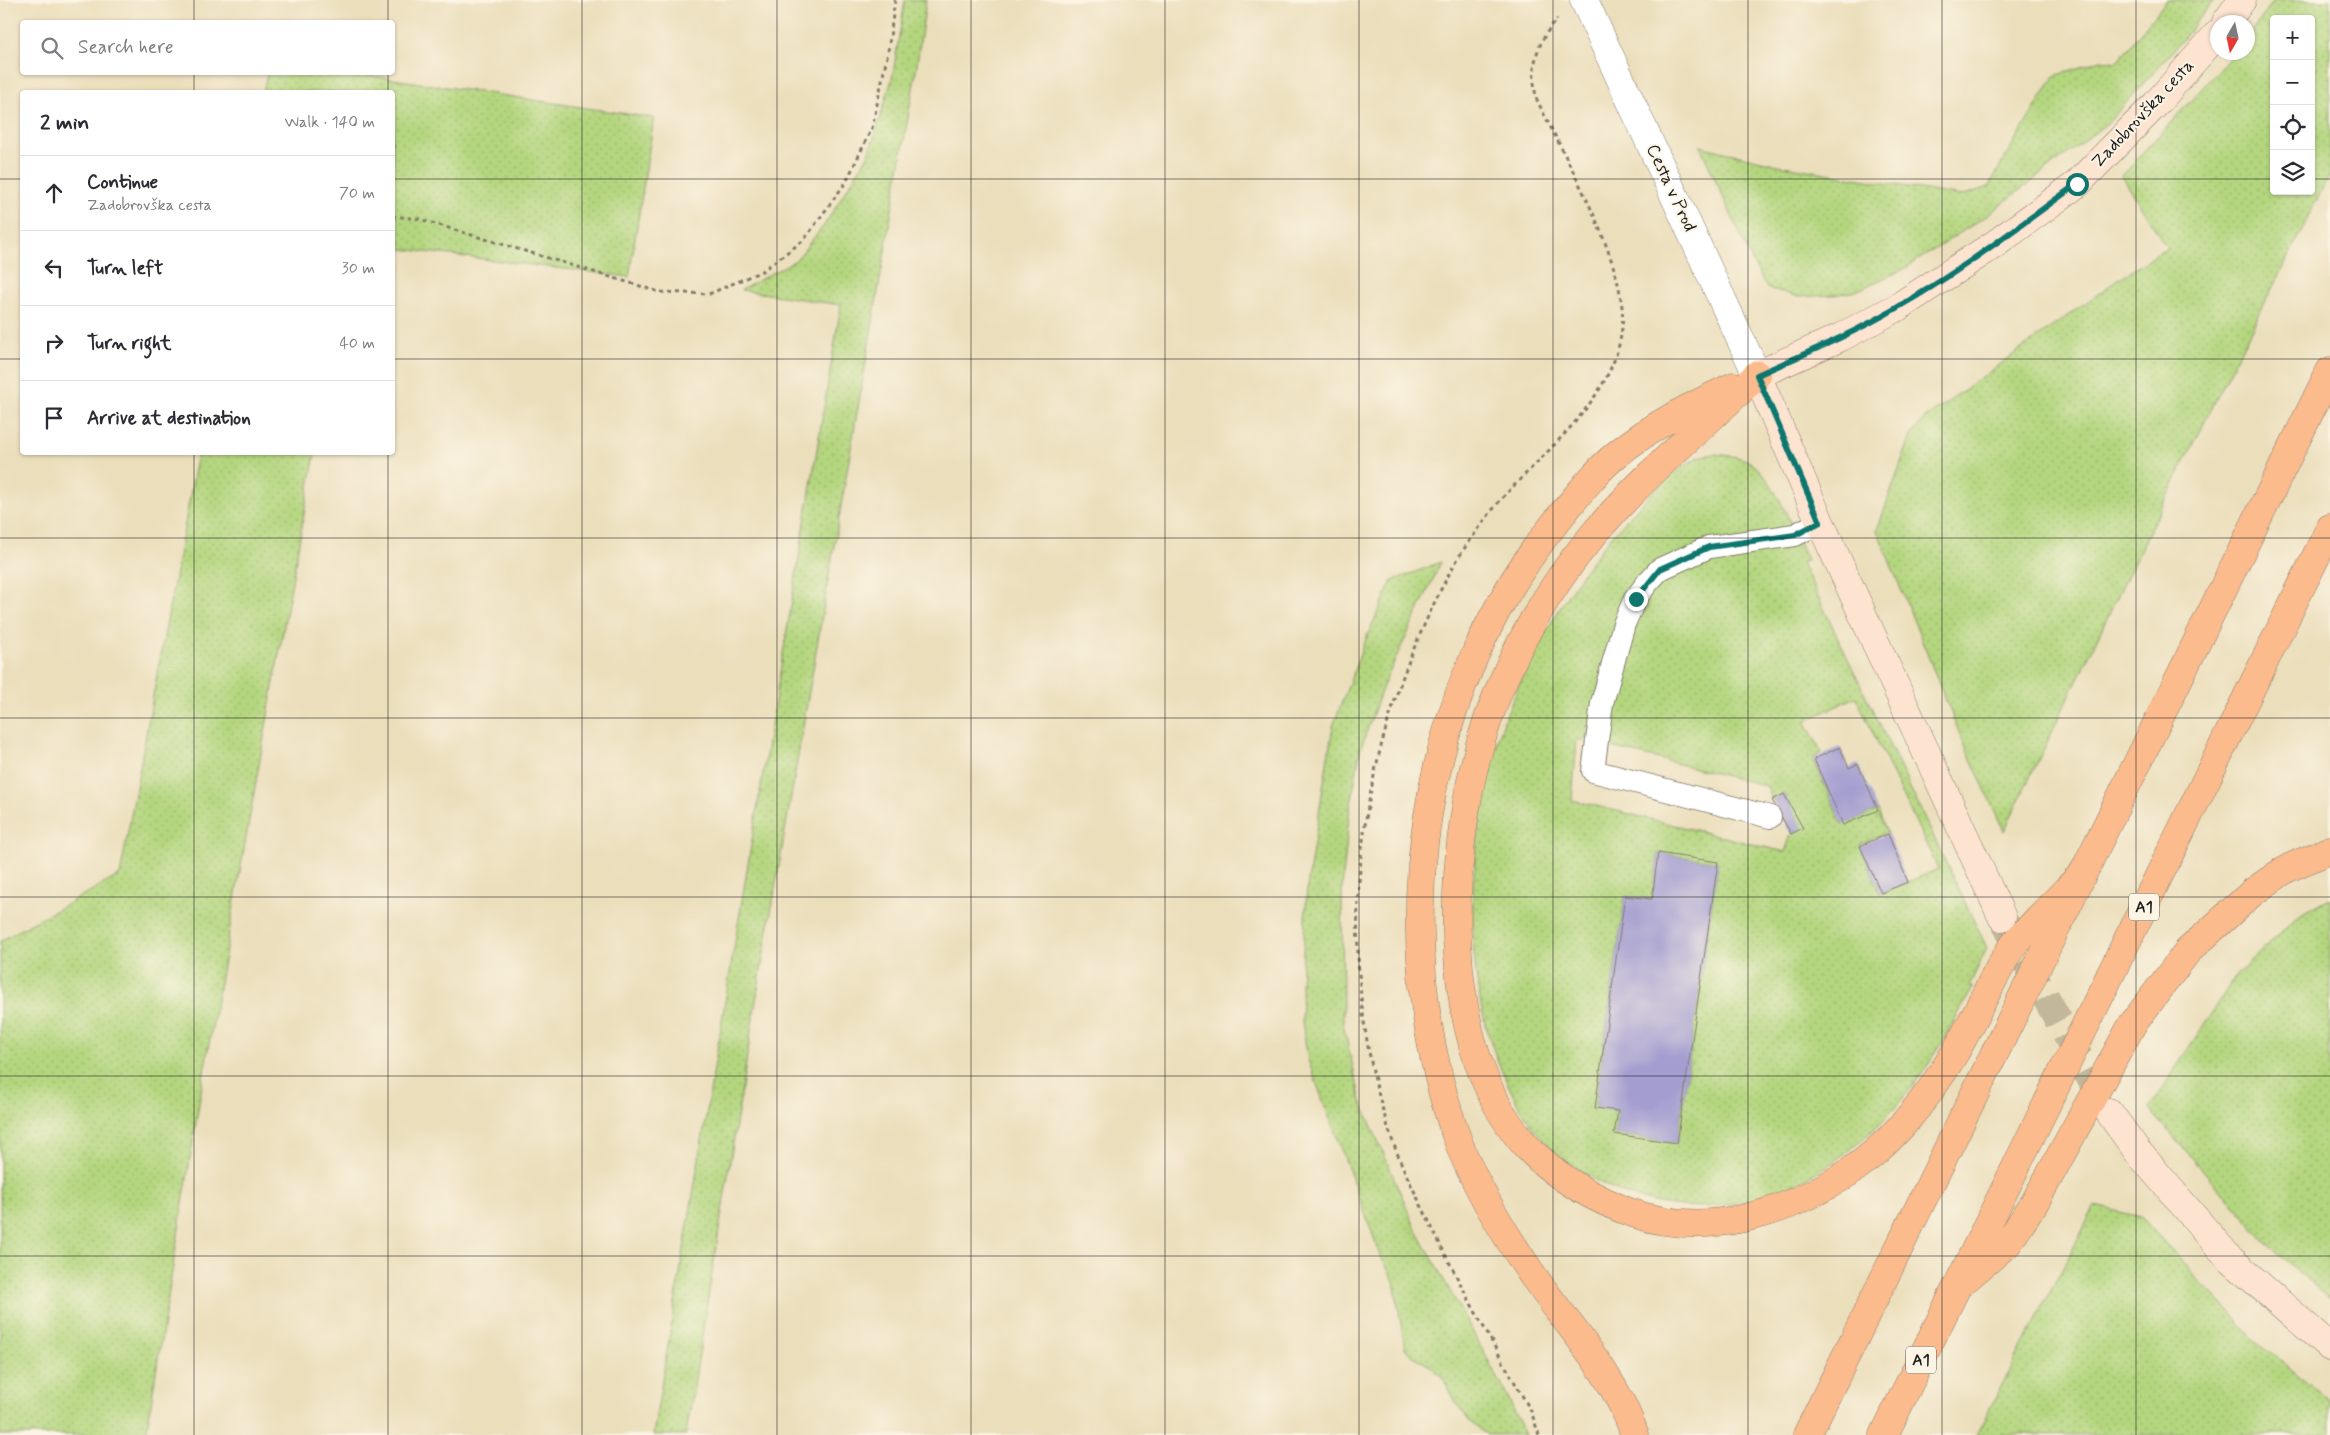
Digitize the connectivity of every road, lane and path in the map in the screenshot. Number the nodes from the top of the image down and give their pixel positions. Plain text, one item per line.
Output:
1 (895, 0) edge
2 (1584, 0) edge
3 (2242, 0) edge
4 (2231, 15) edge
5 (2210, 42) edge
6 (395, 216) edge
7 (2330, 371) edge
8 (1757, 375) junction
9 (1820, 522) junction
10 (2330, 528) edge
11 (1770, 817) dead end
12 (2330, 850) edge
13 (2083, 873) junction
14 (2002, 917) tunnel mouth
15 (2109, 1112) tunnel mouth
16 (1958, 1286) junction
17 (2330, 1347) edge
18 (1635, 1435) edge
19 (1807, 1435) edge
20 (1884, 1435) edge

1 - 6 path
2 - 8 street, Cesta v Prod
3 - 4 main road
5 - 8 main road, Zadobrovška cesta
7 - 13 highway
8 - 9 main road
8 - 13 highway
8 - 18 highway
9 - 11 lane
9 - 14 main road
10 - 16 highway, A1
12 - 16 highway
13 - 19 highway
15 - 17 main road
16 - 20 highway, A1

